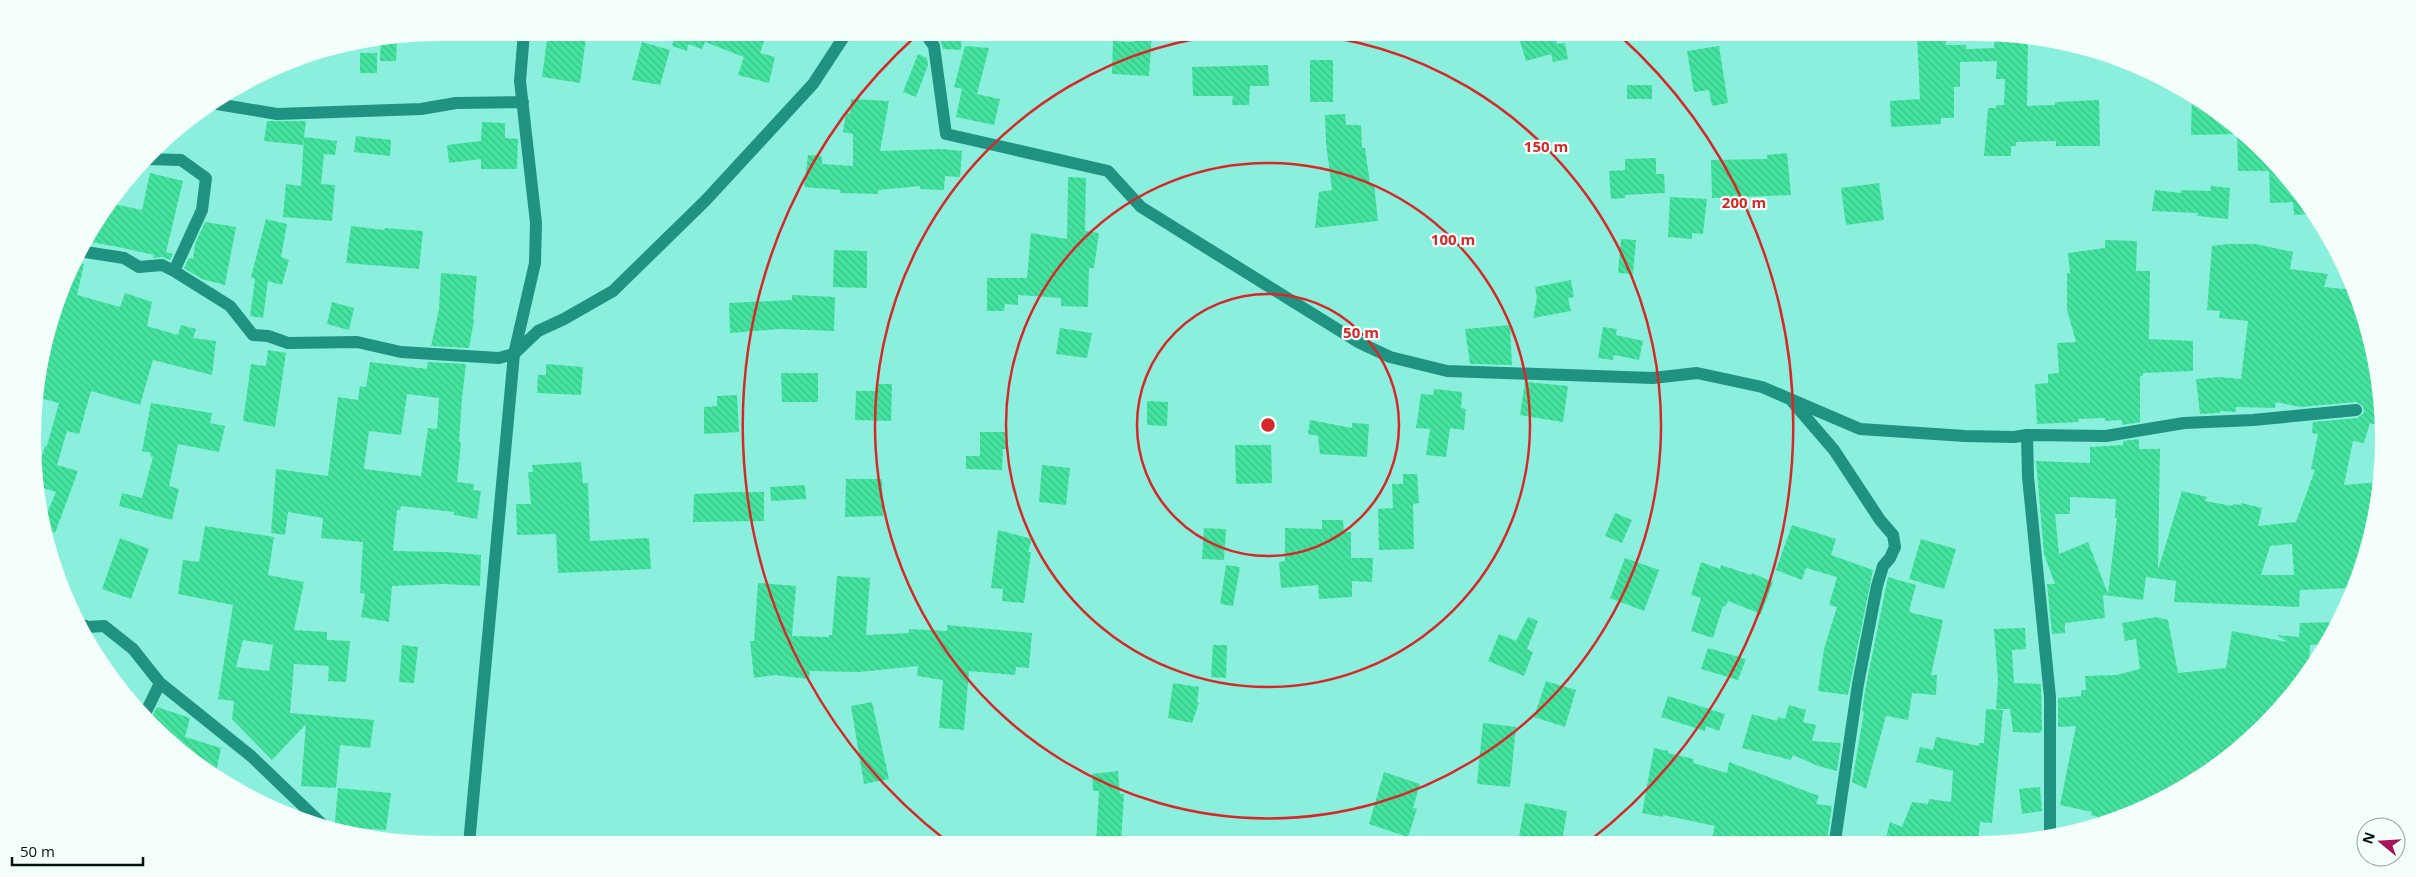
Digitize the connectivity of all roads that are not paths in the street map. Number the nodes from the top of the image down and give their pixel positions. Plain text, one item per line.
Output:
1 (523, 41) edge
2 (841, 41) edge
3 (930, 41) edge
4 (522, 102) junction
5 (223, 105) edge
6 (156, 160) edge
7 (87, 253) edge
8 (174, 271) junction
9 (514, 354) junction
10 (1789, 398) junction
11 (2356, 410) dead end
12 (2027, 435) junction
13 (88, 625) edge
14 (160, 683) junction
15 (148, 708) edge
16 (312, 815) edge
17 (2050, 829) edge
18 (470, 836) edge
19 (1836, 836) edge

1 - 4 street
2 - 9 street
3 - 10 street
4 - 5 street
4 - 9 street
6 - 8 street
7 - 8 street
8 - 9 street
9 - 18 street
10 - 12 street
10 - 19 street
11 - 12 street
12 - 17 street
13 - 14 street
14 - 15 street
14 - 16 street

